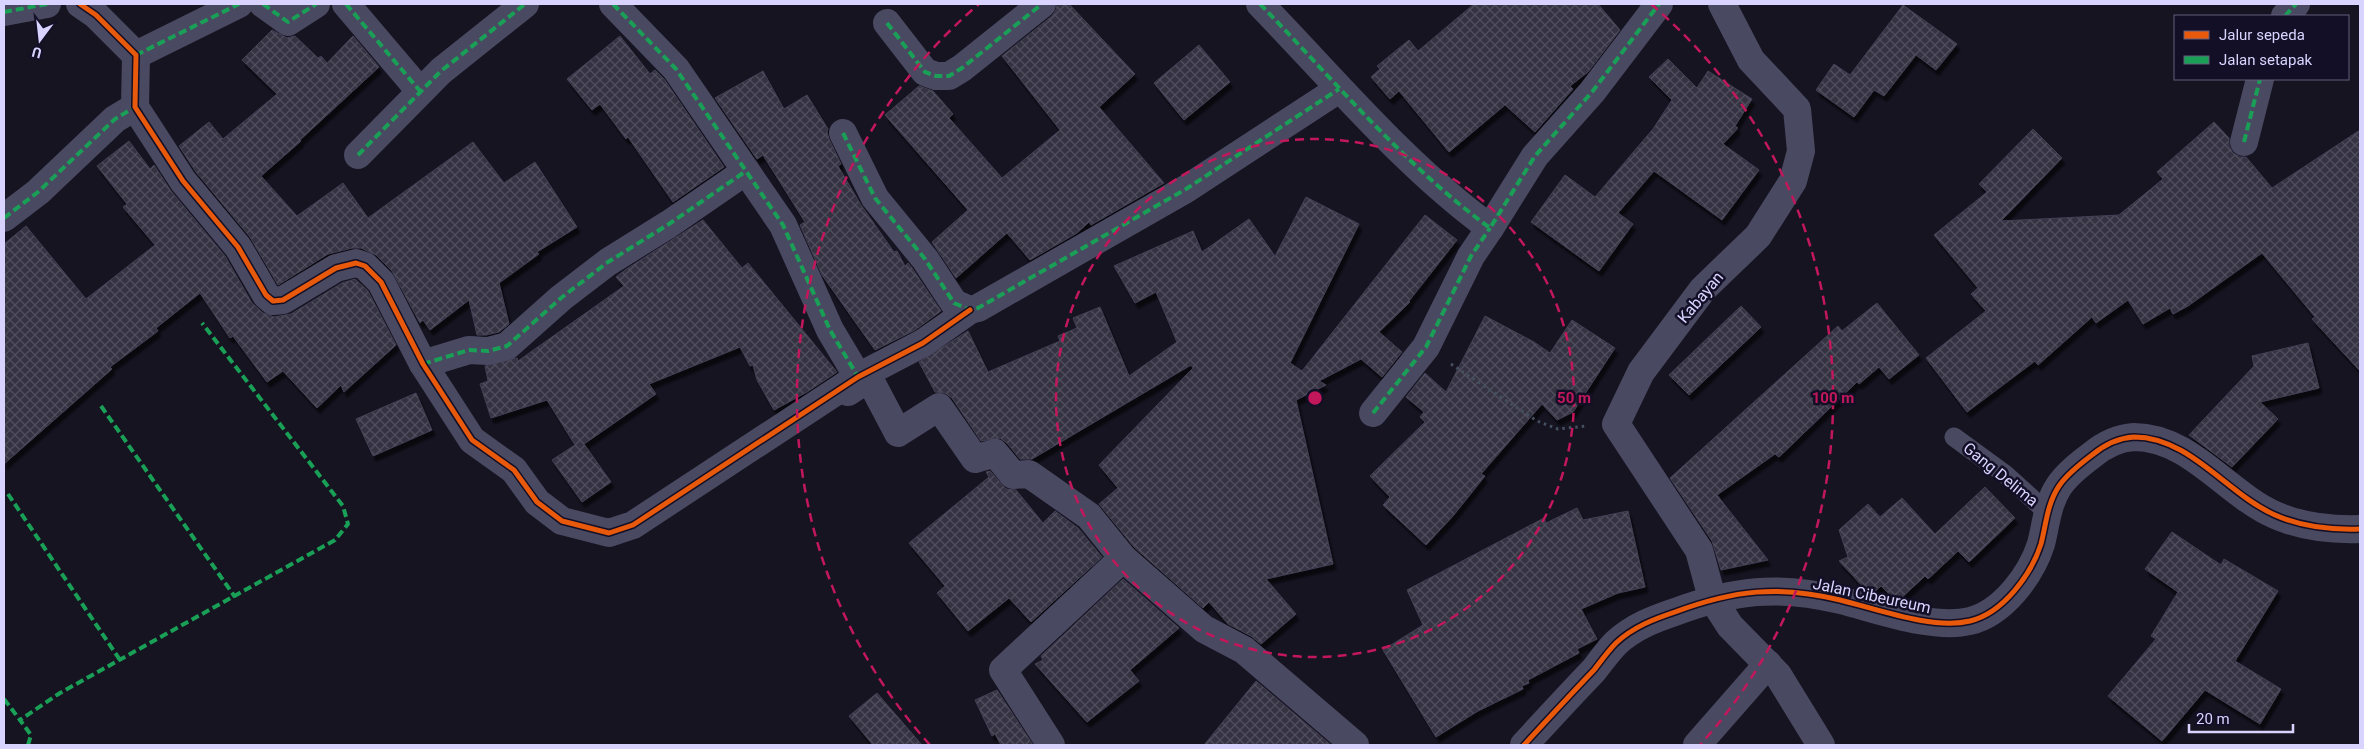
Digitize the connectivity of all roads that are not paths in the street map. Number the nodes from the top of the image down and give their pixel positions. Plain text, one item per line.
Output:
1 (47, 4) edge
2 (80, 4) edge
3 (239, 4) edge
4 (262, 4) edge
5 (316, 4) edge
6 (346, 4) edge
7 (525, 4) edge
8 (613, 4) edge
9 (1042, 4) edge
10 (1260, 4) edge
11 (1659, 4) edge
12 (1722, 4) edge
13 (2296, 4) edge
14 (4, 12) edge
15 (2287, 15) edge
16 (887, 24) dead end
17 (136, 56) junction
18 (2260, 80) edge
19 (1339, 89) junction
20 (420, 91) junction
21 (135, 107) junction
22 (843, 133) dead end
23 (2244, 142) dead end
24 (358, 155) dead end
25 (746, 171) junction
26 (4, 218) edge
27 (1490, 228) junction
28 (970, 310) junction
29 (423, 364) junction
30 (858, 377) junction
31 (1373, 413) dead end
32 (1954, 437) dead end
33 (757, 445) junction
34 (2047, 512) junction
35 (2360, 528) edge
36 (1123, 558) junction
37 (1712, 598) junction
38 (1768, 664) junction
39 (1051, 745) edge
40 (1355, 745) edge
41 (1524, 745) edge
42 (1697, 745) edge
43 (1821, 745) edge

1 - 14 street
2 - 17 street
3 - 17 street
4 - 5 street
6 - 20 street
7 - 20 street
8 - 25 street
9 - 16 street
10 - 19 street
11 - 27 street
12 - 37 street, Kabayan
13 - 15 street
17 - 21 street
18 - 23 street
19 - 27 street
19 - 28 street
20 - 24 street
21 - 26 street
21 - 29 street
22 - 28 street
25 - 29 street
25 - 30 street
27 - 31 street
28 - 30 street
29 - 33 street
30 - 33 street
32 - 34 lane, Gang Delima
33 - 36 street
34 - 35 street, Jalan Cibeureum
34 - 37 street, Jalan Cibeureum
36 - 39 street
36 - 40 street
37 - 38 street
37 - 41 street, Jalan Cibeureum
38 - 42 street
38 - 43 street

